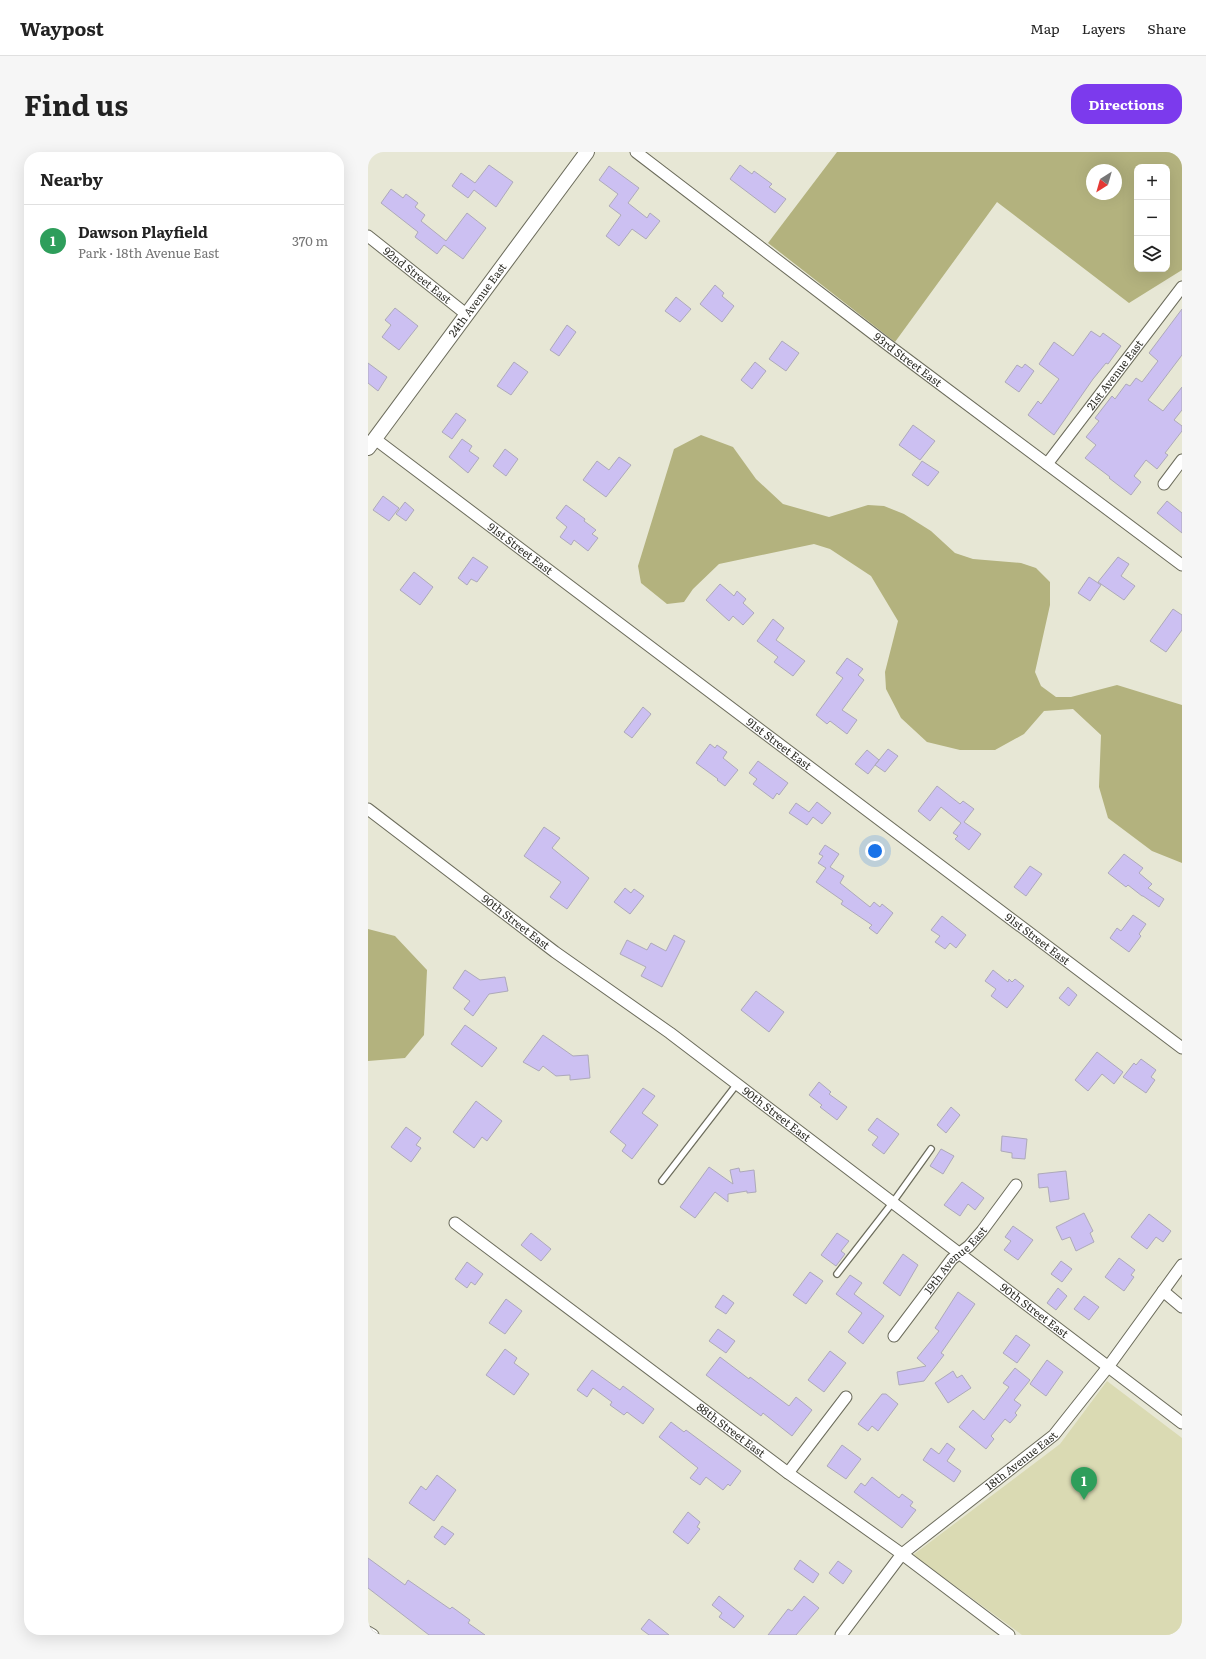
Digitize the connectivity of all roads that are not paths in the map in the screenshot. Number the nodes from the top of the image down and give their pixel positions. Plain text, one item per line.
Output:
1 (587, 152) edge
2 (636, 152) edge
3 (368, 236) edge
4 (1182, 286) edge
5 (466, 314) junction
6 (372, 444) edge
7 (1182, 460) edge
8 (1047, 464) junction
9 (1164, 484) dead end
10 (1182, 565) edge
11 (368, 809) edge
12 (1182, 1048) edge
13 (737, 1084) junction
14 (931, 1149) dead end
15 (662, 1181) dead end
16 (1016, 1185) dead end
17 (892, 1202) junction
18 (455, 1223) dead end
19 (960, 1254) junction
20 (1182, 1265) edge
21 (837, 1274) dead end
22 (1163, 1291) junction
23 (1182, 1307) edge
24 (894, 1336) dead end
25 (1108, 1366) junction
26 (846, 1397) dead end
27 (1182, 1423) edge
28 (788, 1473) junction
29 (902, 1554) junction
30 (368, 1632) edge
31 (373, 1635) edge
32 (841, 1635) edge
33 (1009, 1635) edge

1 - 5 street, 24th Avenue East
2 - 8 street, 93rd Street East
3 - 5 street, 92nd Street East
4 - 8 street, 21st Avenue East
5 - 6 street, 24th Avenue East
6 - 12 street, 91st Street East
7 - 9 street
8 - 10 street, 93rd Street East
11 - 13 street, 90th Street East
13 - 15 lane
13 - 17 street, 90th Street East
14 - 17 lane
16 - 19 street, 19th Avenue East
17 - 19 street, 90th Street East
17 - 21 lane
18 - 28 street, 88th Street East
19 - 24 street, 19th Avenue East
19 - 25 street, 90th Street East
20 - 22 street, 18th Avenue East
22 - 23 street
22 - 25 street, 18th Avenue East
25 - 27 street, 90th Street East
25 - 29 street, 18th Avenue East
26 - 28 street
28 - 29 street, 88th Street East
29 - 32 street, 18th Avenue East
29 - 33 street, 88th Street East
30 - 31 street

